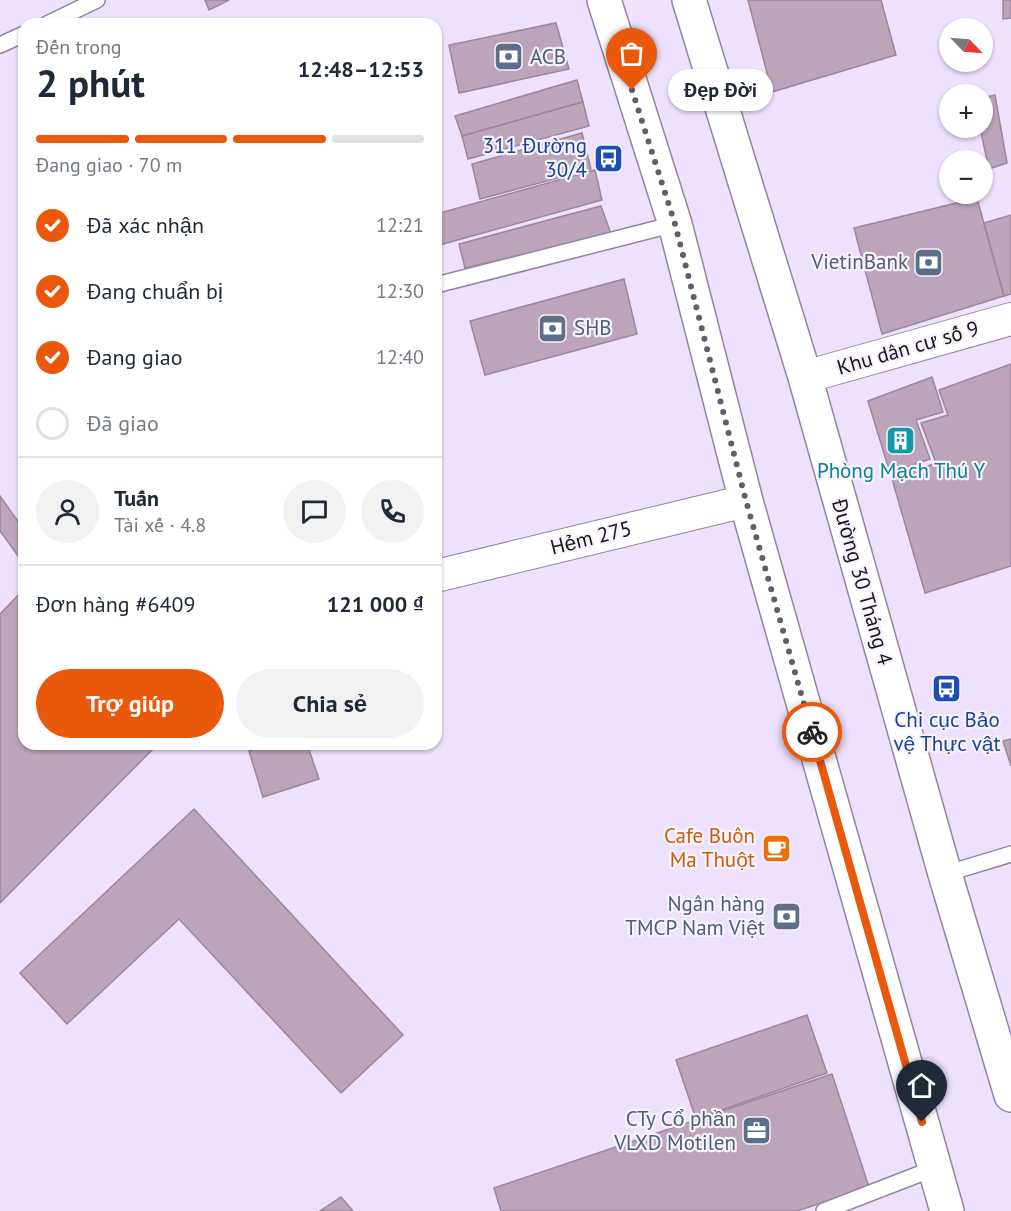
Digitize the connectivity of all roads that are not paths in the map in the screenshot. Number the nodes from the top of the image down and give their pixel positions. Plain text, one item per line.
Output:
1 (97, 0) edge
2 (604, 0) edge
3 (689, 0) edge
4 (60, 18) edge
5 (18, 37) edge
6 (0, 45) edge
7 (675, 224) junction
8 (442, 283) edge
9 (1011, 319) edge
10 (805, 377) junction
11 (746, 501) junction
12 (442, 575) edge
13 (1011, 854) edge
14 (945, 874) junction
15 (1011, 1095) edge
16 (935, 1168) junction
17 (824, 1211) edge
18 (947, 1211) edge

1 - 4 lane
2 - 7 main road
3 - 10 main road, Đường 30 Tháng 4
5 - 6 lane
7 - 8 lane
7 - 11 main road
9 - 10 street, Khu dân cư số 9
10 - 14 main road, Đường 30 Tháng 4
11 - 12 street, Hẻm 275
11 - 16 main road
13 - 14 lane
14 - 15 main road, Đường 30 Tháng 4
16 - 17 lane
16 - 18 main road

